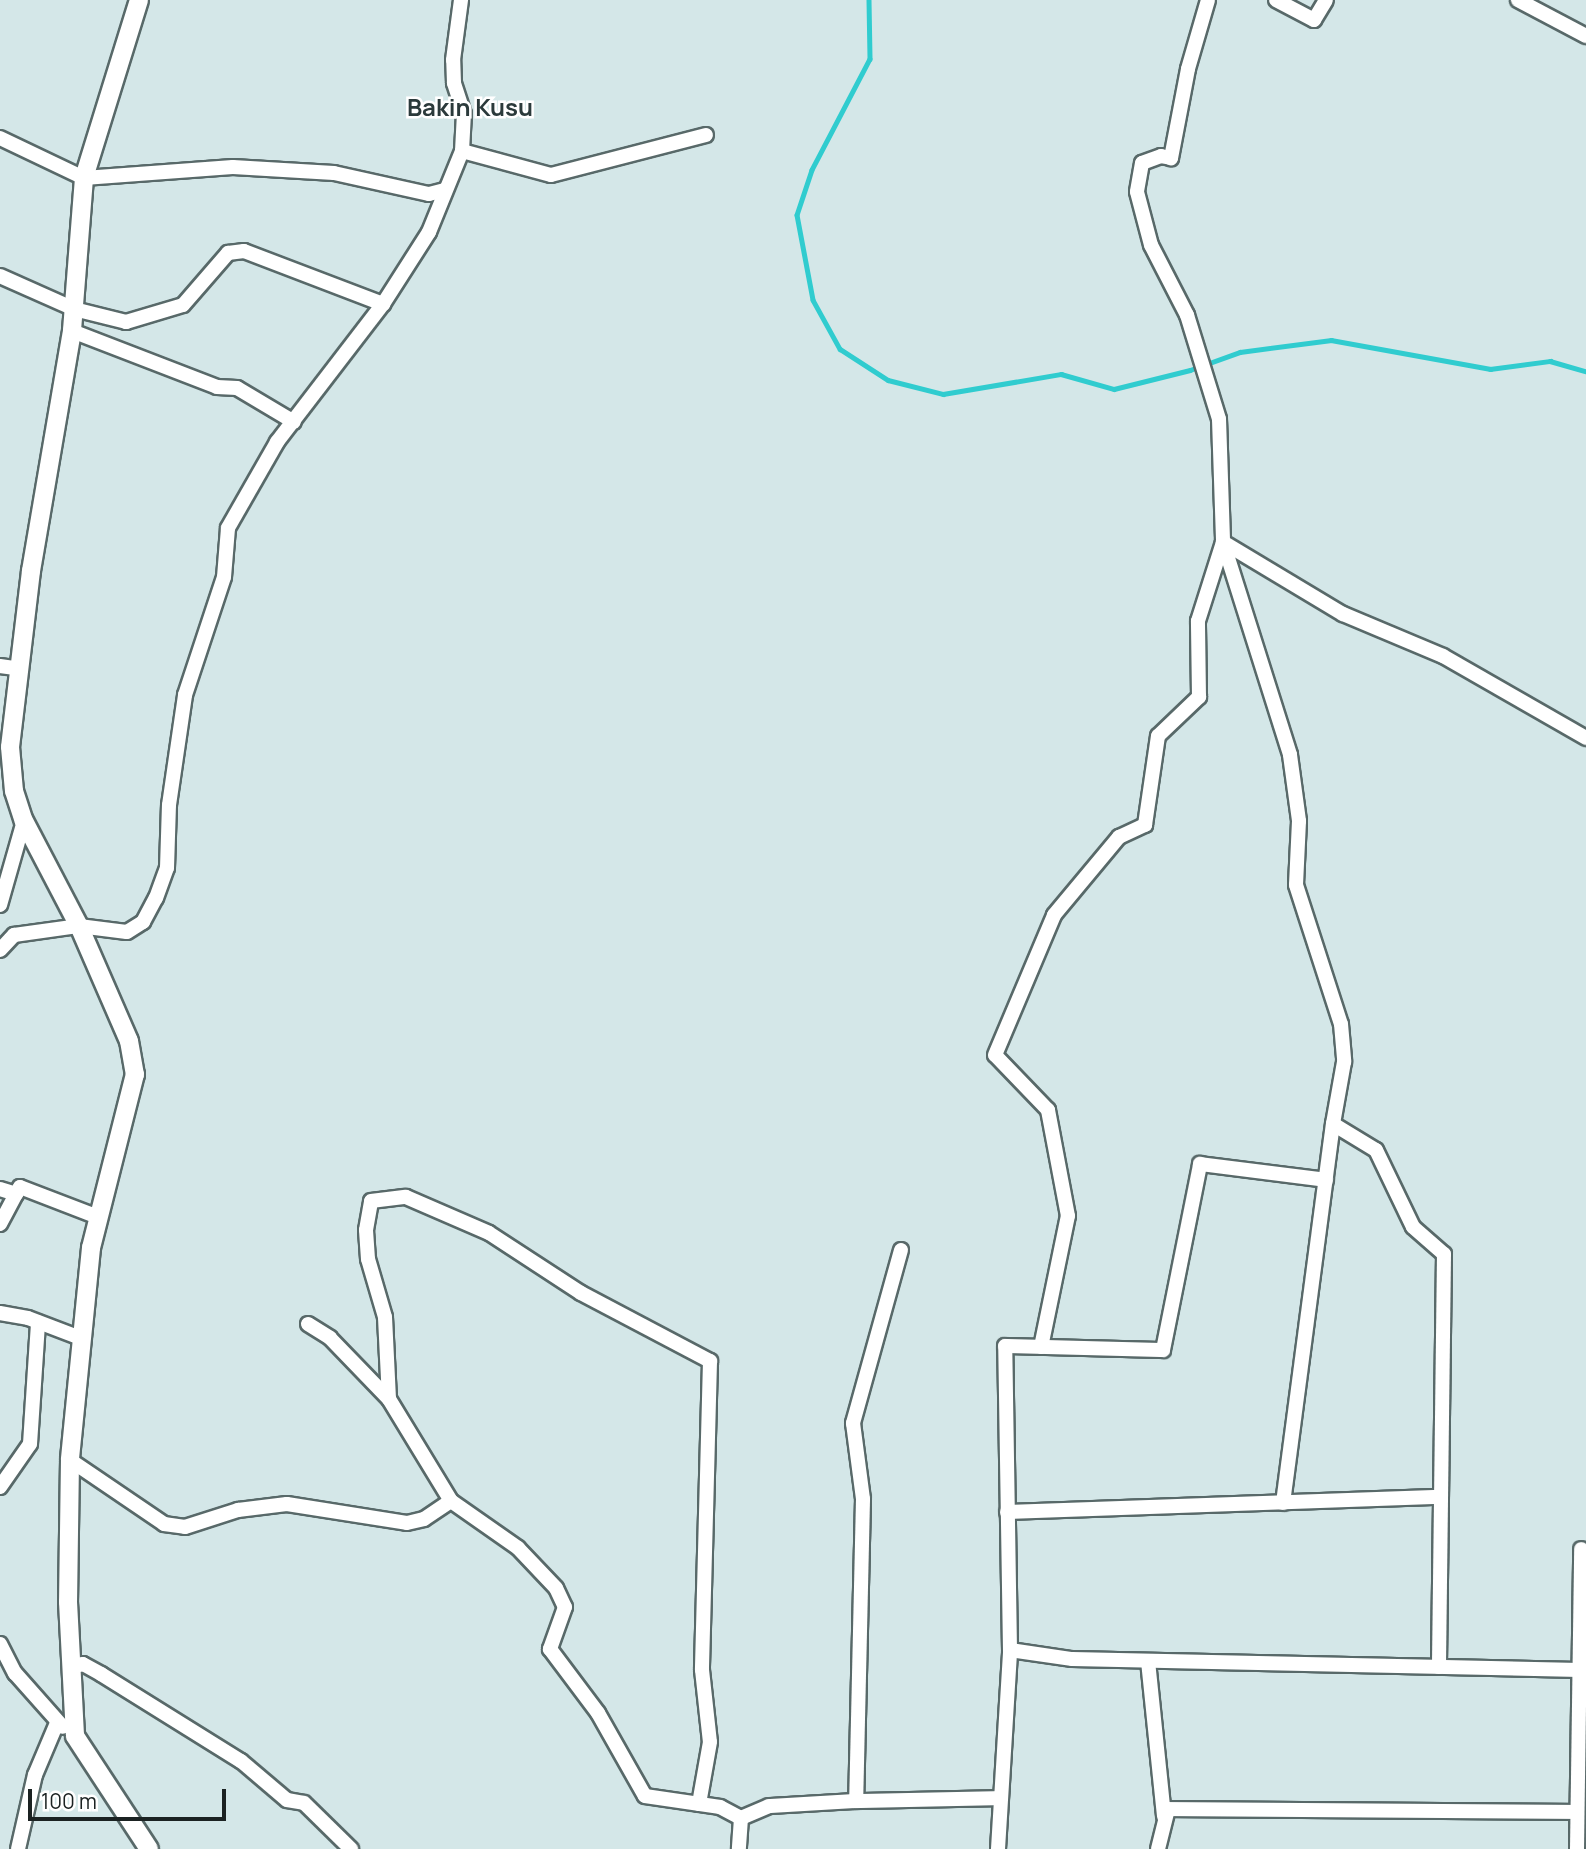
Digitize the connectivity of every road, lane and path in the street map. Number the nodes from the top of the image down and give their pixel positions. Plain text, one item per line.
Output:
1 (139, 0) edge
2 (1208, 0) edge
3 (1276, 0) edge
4 (1326, 0) edge
5 (1518, 0) edge
6 (464, 2) edge
7 (1586, 36) edge
8 (706, 135) dead end
9 (0, 138) edge
10 (462, 151) junction
11 (84, 178) junction
12 (445, 190) junction
13 (0, 276) edge
14 (383, 304) junction
15 (74, 309) junction
16 (72, 331) junction
17 (293, 422) junction
18 (1223, 542) junction
19 (0, 666) edge
20 (21, 669) junction
21 (1586, 738) edge
22 (24, 821) junction
23 (0, 905) edge
24 (79, 926) junction
25 (0, 950) edge
26 (1333, 1124) junction
27 (1326, 1180) junction
28 (0, 1189) edge
29 (16, 1194) junction
30 (98, 1217) junction
31 (0, 1224) edge
32 (901, 1250) dead end
33 (0, 1313) edge
34 (38, 1322) junction
35 (308, 1324) dead end
36 (83, 1339) junction
37 (1041, 1348) junction
38 (389, 1399) junction
39 (69, 1460) junction
40 (0, 1487) edge
41 (1441, 1497) junction
42 (451, 1502) junction
43 (1283, 1503) junction
44 (1007, 1512) junction
45 (1581, 1549) dead end
46 (0, 1644) edge
47 (1010, 1650) junction
48 (1148, 1661) junction
49 (71, 1667) junction
50 (1439, 1667) junction
51 (1580, 1670) junction
52 (57, 1723) junction
53 (75, 1736) junction
54 (998, 1798) junction
55 (856, 1801) junction
56 (699, 1804) junction
57 (1577, 1812) junction
58 (1164, 1816) junction
59 (741, 1818) junction
60 (18, 1849) edge
61 (149, 1849) edge
62 (351, 1849) edge
63 (739, 1849) edge
64 (998, 1849) edge
65 (1158, 1849) edge
66 (1577, 1849) edge

1 - 11 street
2 - 18 street
3 - 4 street
5 - 7 street
6 - 10 street
8 - 10 street
9 - 11 street
10 - 12 street
11 - 12 street
11 - 15 street
12 - 14 street
13 - 15 street
14 - 15 street
14 - 17 street
15 - 16 street
16 - 17 street
16 - 20 street
17 - 24 street
18 - 21 street
18 - 26 street
18 - 37 street
19 - 20 street
20 - 22 street
22 - 23 street
22 - 24 street
24 - 25 street
24 - 30 street
26 - 27 street
26 - 41 street
27 - 37 street
27 - 43 street
28 - 29 street
29 - 30 street
29 - 31 street
30 - 36 street
32 - 55 street
33 - 34 street
34 - 36 street
34 - 40 street
35 - 38 street
36 - 39 street
37 - 44 street
38 - 42 street
38 - 56 street
39 - 42 street
39 - 49 street
41 - 43 street
41 - 50 street
42 - 56 street
43 - 44 street
44 - 47 street
45 - 51 street
46 - 52 street
47 - 48 street
47 - 54 street
48 - 50 street
48 - 58 street
49 - 53 street
49 - 62 street
50 - 51 street
51 - 57 street
52 - 53 street
52 - 60 street
53 - 61 street
54 - 55 street
54 - 64 street
55 - 59 street
56 - 59 street
57 - 58 street
57 - 66 street
58 - 65 street
59 - 63 street

